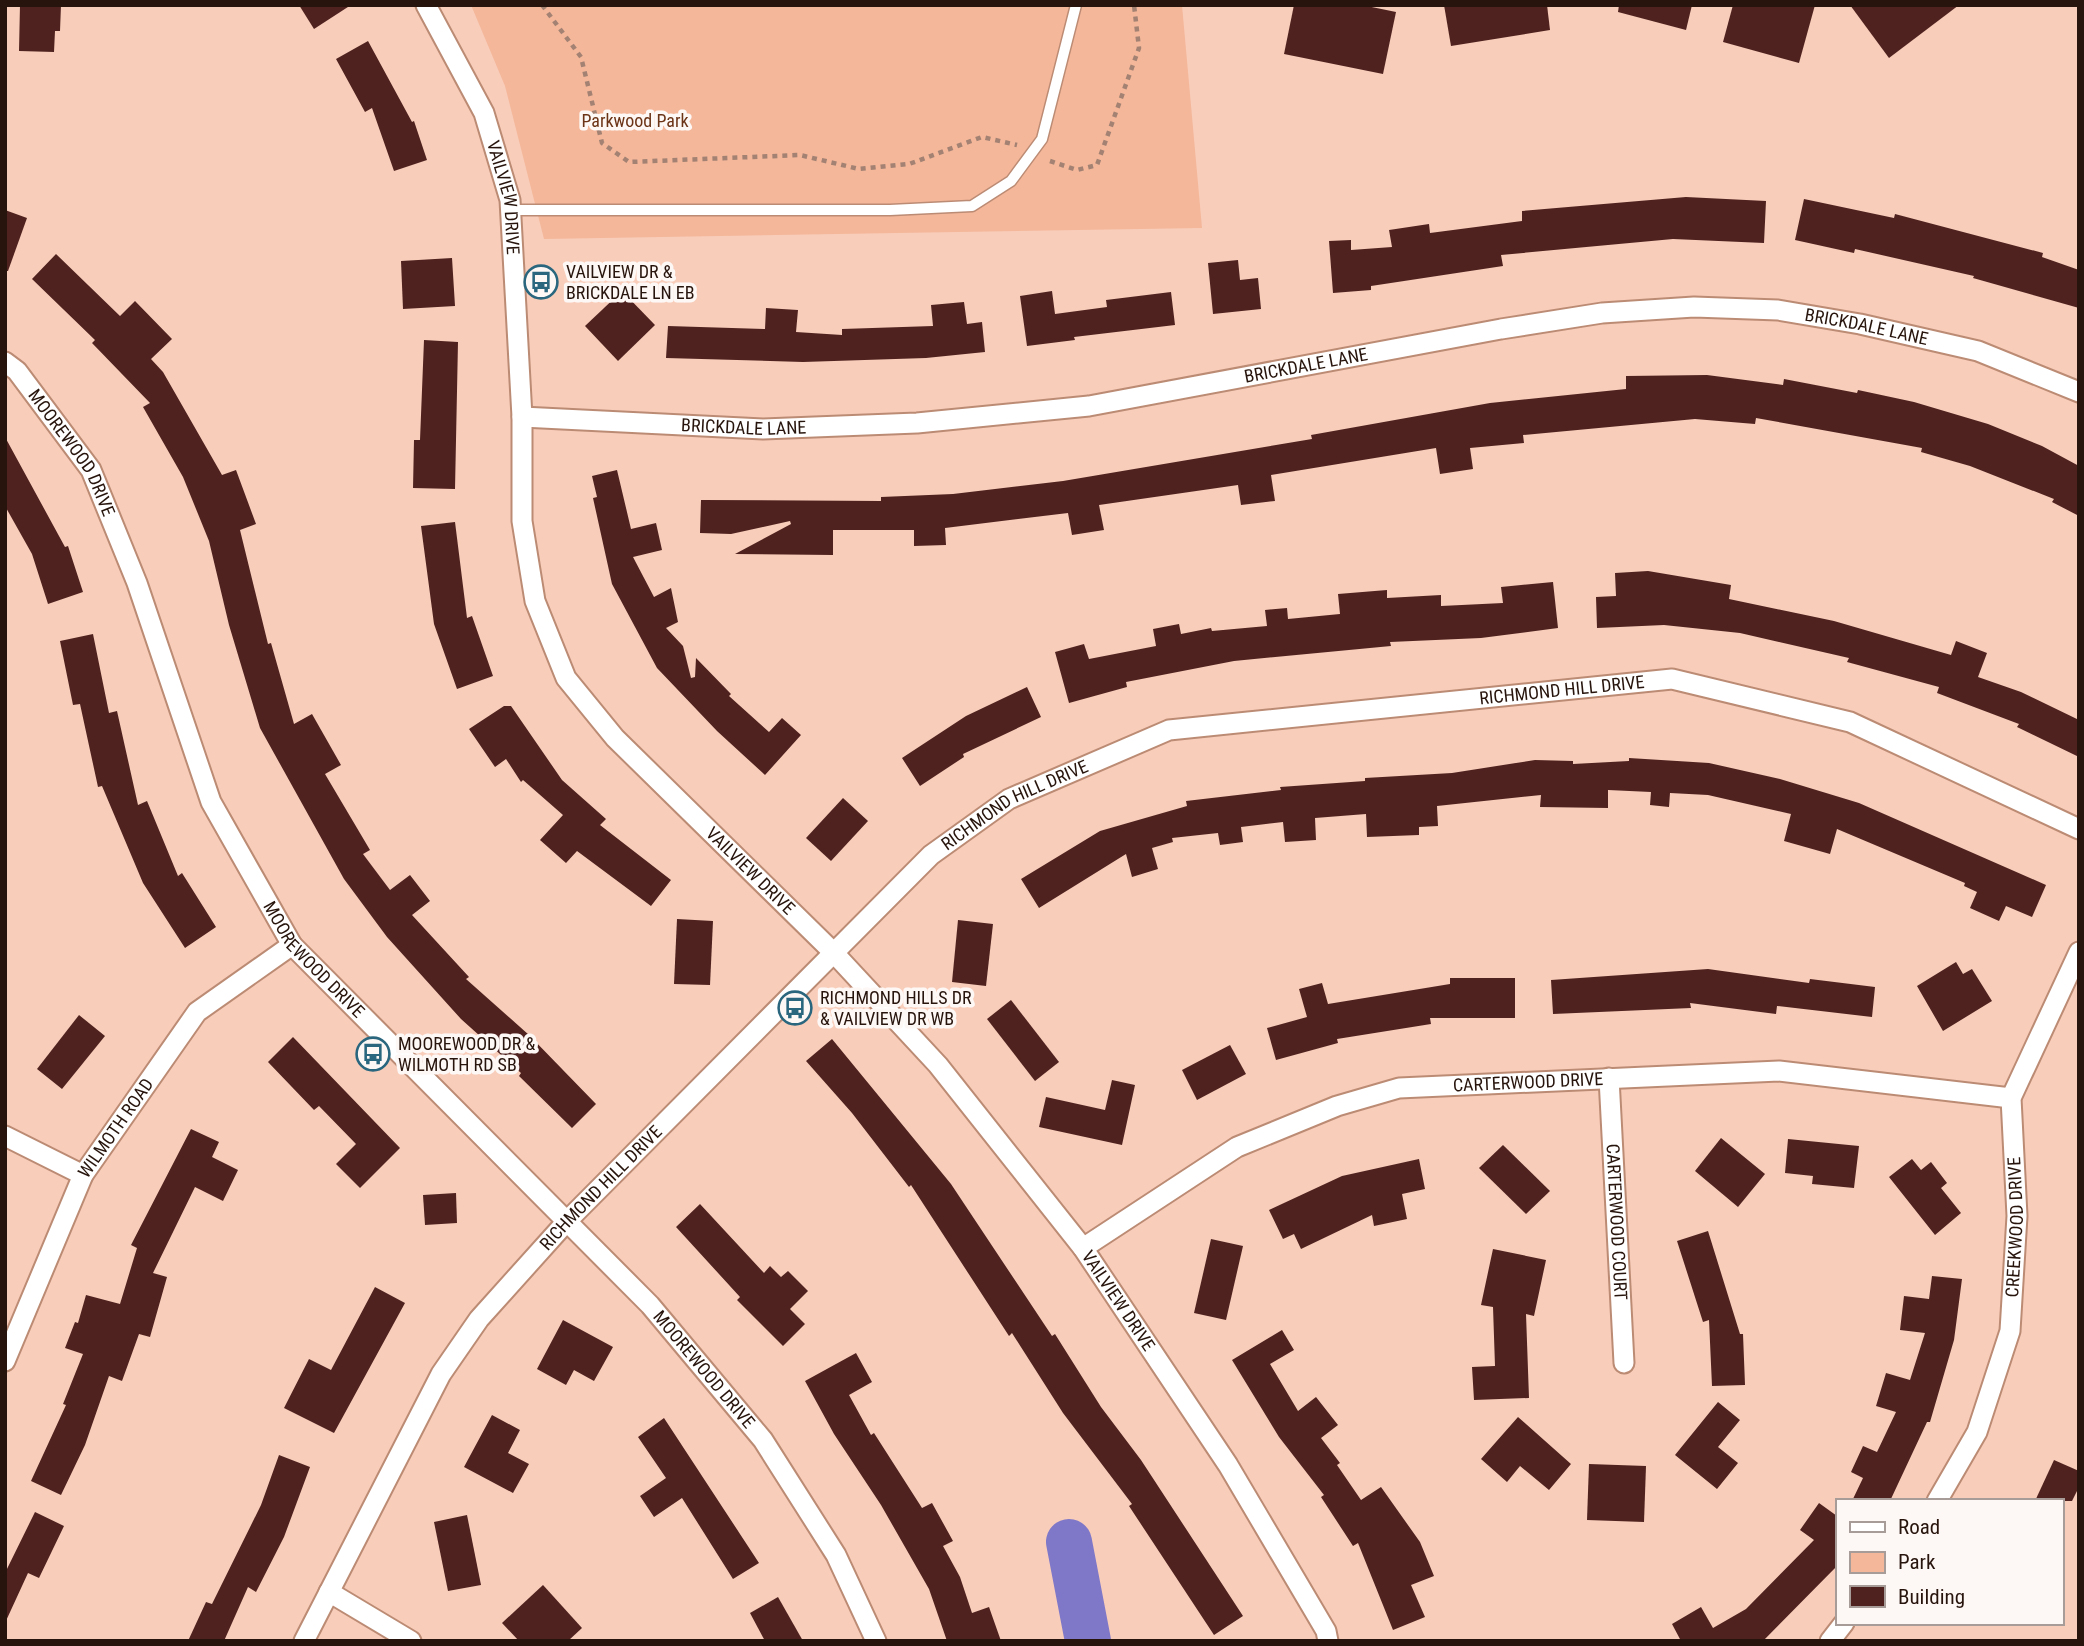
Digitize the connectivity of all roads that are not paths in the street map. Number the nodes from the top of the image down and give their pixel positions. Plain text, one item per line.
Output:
1 (426, 5) edge
2 (1076, 5) edge
3 (510, 210) junction
4 (5, 362) edge
5 (2079, 392) edge
6 (522, 417) junction
7 (2079, 829) edge
8 (292, 945) junction
9 (2079, 952) edge
10 (833, 953) junction
11 (1609, 1078) junction
12 (2011, 1098) junction
13 (5, 1136) edge
14 (83, 1175) junction
15 (568, 1220) junction
16 (1083, 1248) junction
17 (5, 1361) edge
18 (1625, 1363) dead end
19 (1938, 1499) edge
20 (329, 1592) junction
21 (1842, 1625) edge
22 (304, 1641) edge
23 (411, 1641) edge
24 (876, 1641) edge
25 (1328, 1641) edge
26 (1830, 1641) edge

1 - 3 street, VAILVIEW DRIVE
2 - 3 lane
3 - 6 street, VAILVIEW DRIVE
4 - 8 street, MOOREWOOD DRIVE
5 - 6 street, BRICKDALE LANE
6 - 10 street, VAILVIEW DRIVE
7 - 10 street, RICHMOND HILL DRIVE
8 - 14 street, WILMOTH ROAD
8 - 15 street, MOOREWOOD DRIVE
9 - 12 street, CREEKWOOD DRIVE
10 - 15 street, RICHMOND HILL DRIVE
10 - 16 street, VAILVIEW DRIVE
11 - 12 street, CARTERWOOD DRIVE
11 - 16 street, CARTERWOOD DRIVE
11 - 18 street, CARTERWOOD COURT
12 - 19 street, CREEKWOOD DRIVE
13 - 14 street
14 - 17 street, WILMOTH ROAD
15 - 20 street, RICHMOND HILL DRIVE
15 - 24 street, MOOREWOOD DRIVE
16 - 25 street, VAILVIEW DRIVE
20 - 22 street, RICHMOND HILL DRIVE
20 - 23 street
21 - 26 street

